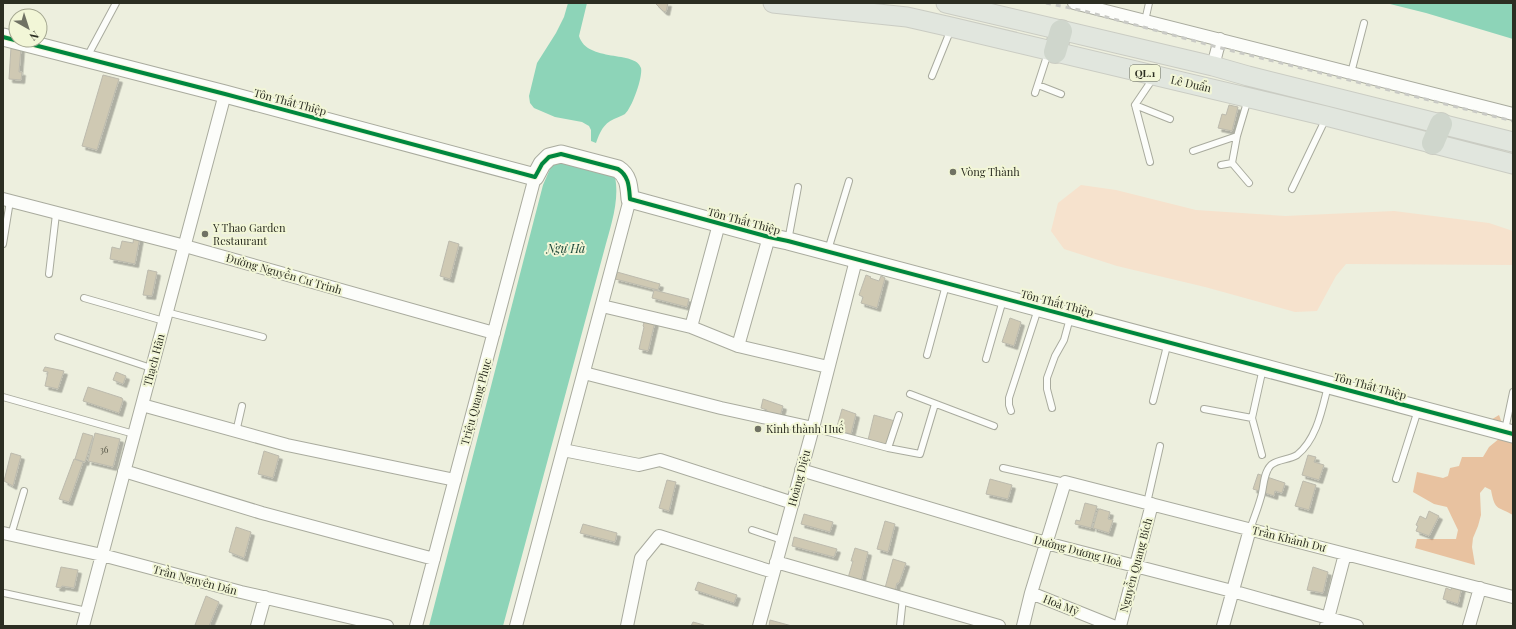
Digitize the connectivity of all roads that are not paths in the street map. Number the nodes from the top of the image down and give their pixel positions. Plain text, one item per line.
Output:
1 (116, 3) edge
2 (773, 3) edge
3 (946, 3) edge
4 (1074, 3) edge
5 (1149, 3) edge
6 (1145, 21) junction
7 (1364, 23) dead end
8 (951, 27) junction
9 (1061, 31) junction
10 (3, 37) edge
11 (1220, 39) junction
12 (1052, 51) junction
13 (86, 58) junction
14 (1213, 66) junction
15 (1351, 73) junction
16 (932, 76) dead end
17 (1156, 76) junction
18 (1038, 85) junction
19 (1035, 93) dead end
20 (225, 94) junction
21 (1060, 94) dead end
22 (1249, 98) junction
23 (1135, 106) junction
24 (1513, 114) edge
25 (1326, 116) junction
26 (1170, 119) dead end
27 (1437, 134) junction
28 (1237, 136) junction
29 (1513, 142) edge
30 (1193, 151) dead end
31 (1150, 162) dead end
32 (1232, 163) junction
33 (1513, 164) edge
34 (1221, 165) dead end
35 (535, 177) junction
36 (849, 181) dead end
37 (1249, 183) dead end
38 (798, 187) dead end
39 (1292, 189) dead end
40 (630, 199) junction
41 (6, 200) edge
42 (56, 214) junction
43 (719, 224) junction
44 (768, 237) junction
45 (788, 241) junction
46 (3, 244) edge
47 (185, 246) junction
48 (827, 252) junction
49 (856, 260) junction
50 (49, 274) dead end
51 (947, 284) junction
52 (84, 298) dead end
53 (1004, 299) junction
54 (602, 306) junction
55 (1038, 308) junction
56 (1071, 316) junction
57 (165, 317) junction
58 (691, 327) junction
59 (494, 333) junction
60 (58, 337) dead end
61 (263, 337) dead end
62 (1168, 341) junction
63 (738, 346) junction
64 (927, 355) dead end
65 (986, 359) dead end
66 (828, 367) junction
67 (1263, 367) junction
68 (152, 368) junction
69 (584, 373) junction
70 (1329, 384) junction
71 (1513, 392) edge
72 (910, 394) dead end
73 (3, 397) edge
74 (1153, 401) dead end
75 (935, 404) junction
76 (142, 405) junction
77 (242, 406) dead end
78 (1052, 408) dead end
79 (1418, 408) junction
80 (1204, 409) dead end
81 (1011, 411) dead end
82 (899, 415) dead end
83 (1252, 418) junction
84 (994, 426) dead end
85 (813, 428) junction
86 (236, 432) junction
87 (1509, 432) edge
88 (134, 434) junction
89 (1160, 446) dead end
90 (888, 448) junction
91 (563, 450) junction
92 (1262, 455) dead end
93 (1004, 468) dead end
94 (801, 470) junction
95 (124, 471) junction
96 (1396, 479) dead end
97 (455, 480) junction
98 (1065, 482) junction
99 (24, 491) dead end
100 (792, 503) junction
101 (1150, 503) junction
102 (1250, 529) junction
103 (752, 530) dead end
104 (7, 534) edge
105 (782, 540) junction
106 (1046, 543) junction
107 (102, 554) junction
108 (1346, 554) junction
109 (434, 560) junction
110 (775, 567) junction
111 (1136, 567) junction
112 (1480, 588) junction
113 (1232, 591) junction
114 (4, 593) dead end
115 (1031, 593) junction
116 (265, 597) junction
117 (1513, 597) edge
118 (903, 598) junction
119 (87, 611) junction
120 (1327, 622) edge
121 (83, 626) edge
122 (257, 626) edge
123 (387, 626) edge
124 (416, 626) edge
125 (516, 626) edge
126 (627, 626) edge
127 (759, 626) edge
128 (900, 626) edge
129 (999, 626) edge
130 (1023, 626) edge
131 (1113, 626) edge
132 (1120, 626) edge
133 (1223, 626) edge
134 (1357, 626) edge
135 (1469, 626) edge

1 - 13 lane
2 - 8 main road, Lê Duẩn / QL.1
3 - 9 main road, Lê Duẩn / QL.1
4 - 6 street
5 - 6 lane
6 - 11 street
7 - 15 lane
8 - 12 main road, Lê Duẩn / QL.1
8 - 16 lane
9 - 12 highway
9 - 14 main road, Lê Duẩn / QL.1
10 - 13 street, Tôn Thất Thiệp
11 - 14 street
11 - 15 street
12 - 17 main road, Lê Duẩn / QL.1
12 - 18 lane
13 - 20 street, Tôn Thất Thiệp
14 - 27 main road, Lê Duẩn / QL.1
15 - 24 street
17 - 22 main road, Lê Duẩn / QL.1
17 - 23 lane
18 - 19 lane
18 - 21 lane
20 - 35 street, Tôn Thất Thiệp
20 - 47 street, Thạch Hãn
22 - 25 main road, Lê Duẩn / QL.1
22 - 28 lane
23 - 26 lane
23 - 31 lane
25 - 27 main road, Lê Duẩn / QL.1
25 - 39 lane
27 - 29 main road, Lê Duẩn / QL.1
27 - 33 main road, Lê Duẩn / QL.1
28 - 30 lane
28 - 32 lane
32 - 34 lane
32 - 37 lane
35 - 40 street
35 - 59 street, Triệu Quang Phục
36 - 48 lane
38 - 45 lane
40 - 43 street, Tôn Thất Thiệp
40 - 54 street
41 - 42 street, Đường Nguyễn Cư Trinh
41 - 46 lane
42 - 47 street, Đường Nguyễn Cư Trinh
42 - 50 lane
43 - 44 street, Tôn Thất Thiệp
43 - 58 street
44 - 45 street, Tôn Thất Thiệp
44 - 63 street
45 - 48 street, Tôn Thất Thiệp
47 - 57 street, Thạch Hãn
47 - 59 street, Đường Nguyễn Cư Trinh
48 - 49 street, Tôn Thất Thiệp
49 - 51 street, Tôn Thất Thiệp
49 - 66 street, Hoàng Diệu
51 - 53 street, Tôn Thất Thiệp
51 - 64 lane
52 - 57 lane
53 - 55 street, Tôn Thất Thiệp
53 - 65 lane
54 - 58 street
54 - 69 street
55 - 56 street, Tôn Thất Thiệp
55 - 81 lane
56 - 62 street, Tôn Thất Thiệp
56 - 78 lane
57 - 61 lane
57 - 68 street, Thạch Hãn
58 - 63 street
59 - 97 street, Triệu Quang Phục
60 - 68 lane
62 - 67 street, Tôn Thất Thiệp
62 - 74 lane
63 - 66 street
66 - 85 street, Hoàng Diệu
67 - 70 street, Tôn Thất Thiệp
67 - 83 lane
68 - 76 street, Thạch Hãn
69 - 85 street
69 - 91 street
70 - 79 street, Tôn Thất Thiệp
70 - 102 lane
71 - 87 lane
72 - 75 lane
73 - 88 lane
75 - 84 lane
75 - 90 lane
76 - 86 street
76 - 88 street, Thạch Hãn
77 - 86 lane
79 - 87 street, Tôn Thất Thiệp
79 - 96 lane
80 - 83 lane
82 - 90 lane
83 - 92 lane
85 - 90 lane
85 - 94 street, Hoàng Diệu
86 - 97 street
88 - 95 street, Thạch Hãn
89 - 101 lane
91 - 100 street
91 - 125 street
93 - 98 lane
94 - 100 street, Hoàng Diệu
94 - 106 street, Đường Dương Hoà
95 - 107 street, Thạch Hãn
95 - 109 street
97 - 109 street, Triệu Quang Phục
98 - 101 street, Trần Khánh Dư
98 - 106 street
99 - 104 lane
100 - 105 street, Hoàng Diệu
101 - 102 street, Trần Khánh Dư
101 - 111 street, Nguyễn Quang Bích
102 - 108 street, Trần Khánh Dư
102 - 113 street
103 - 105 lane
104 - 107 street, Trần Nguyên Đán
105 - 110 street, Hoàng Diệu
106 - 111 street, Đường Dương Hoà
106 - 115 street
107 - 116 street, Trần Nguyên Đán
107 - 119 street, Thạch Hãn
108 - 112 street, Trần Khánh Dư
108 - 120 street
109 - 124 street, Triệu Quang Phục
110 - 118 street
110 - 126 street
110 - 127 street, Hoàng Diệu
111 - 113 street, Đường Dương Hoà
111 - 132 street, Nguyễn Quang Bích
112 - 117 street, Trần Khánh Dư
112 - 135 street
113 - 120 street, Đường Dương Hoà
113 - 133 street
114 - 119 lane
115 - 130 street
115 - 131 street, Hoà Mỹ
116 - 122 street
116 - 123 street, Trần Nguyên Đán
118 - 128 lane
118 - 129 street
119 - 121 street, Thạch Hãn
120 - 134 street, Đường Dương Hoà

